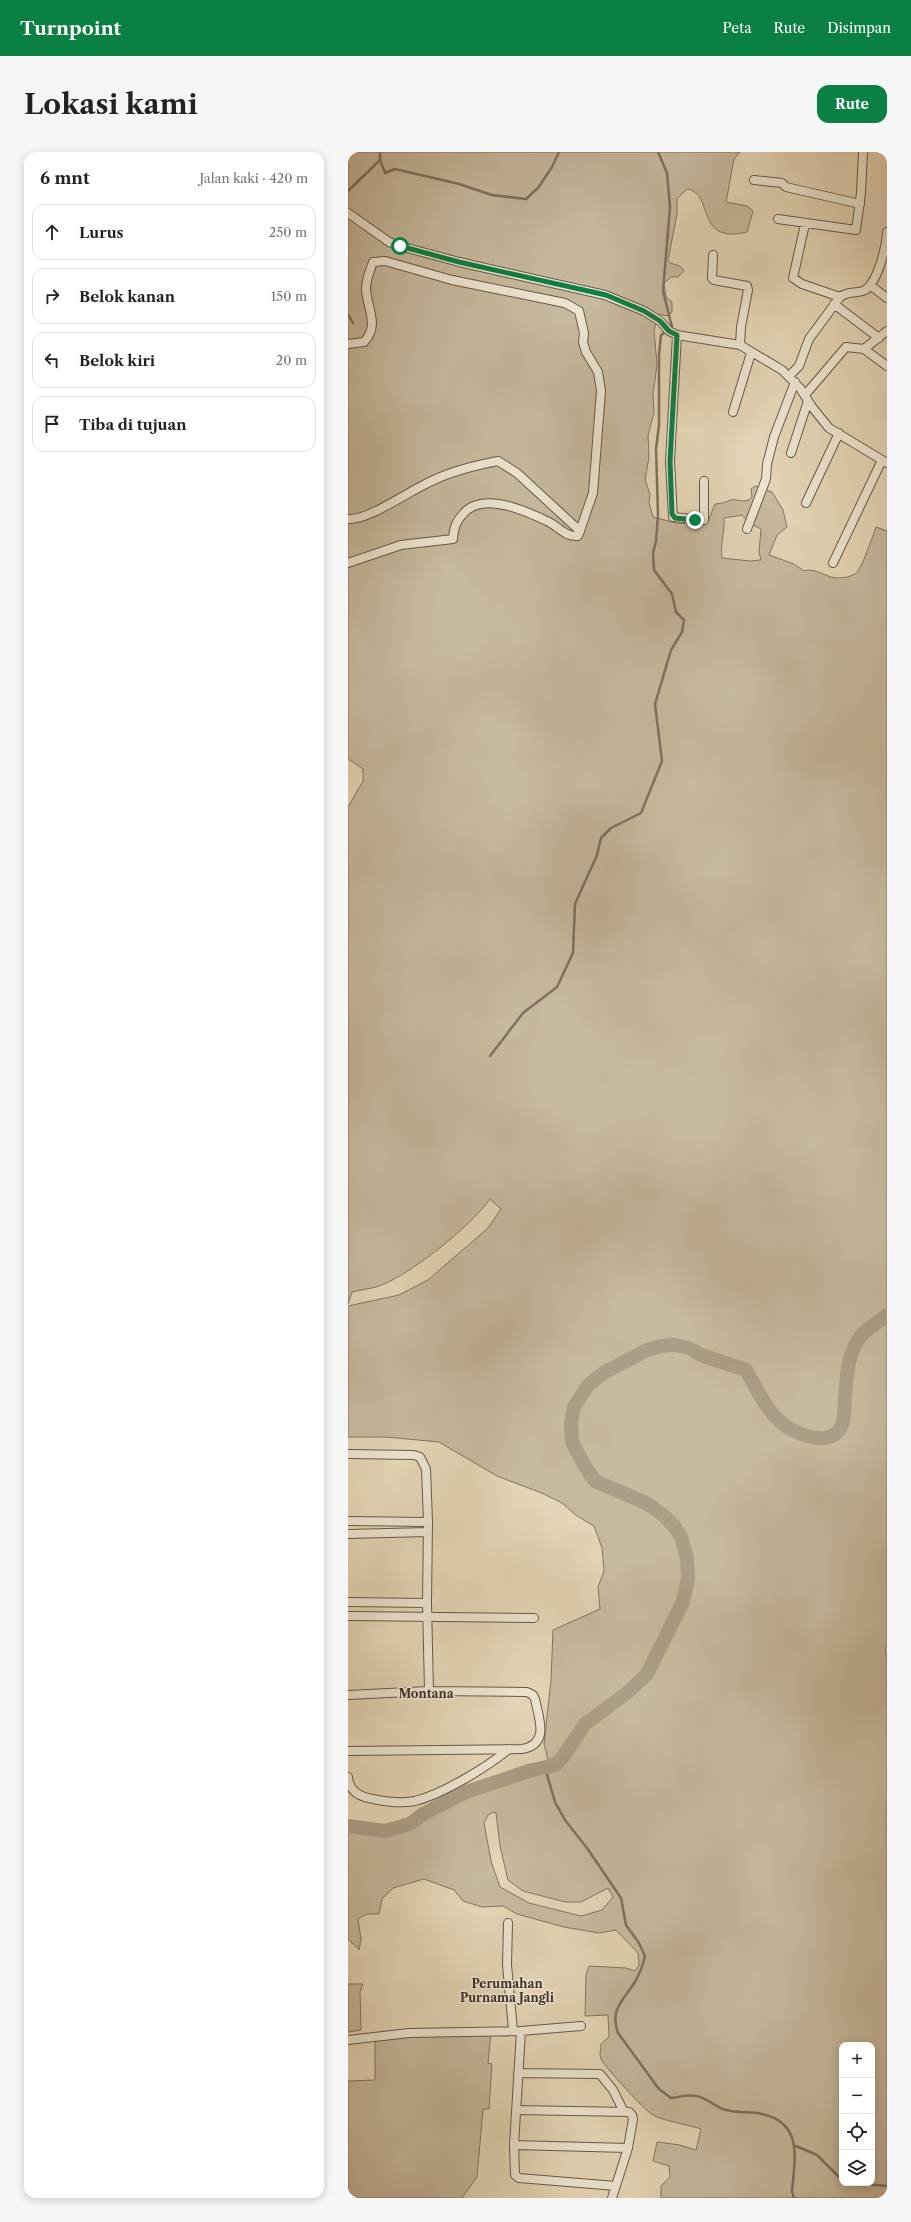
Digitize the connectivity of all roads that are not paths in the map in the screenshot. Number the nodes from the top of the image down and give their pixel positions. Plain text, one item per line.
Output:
1 (862, 152) edge
2 (754, 180) dead end
3 (860, 204) junction
4 (348, 213) edge
5 (778, 219) dead end
6 (805, 224) junction
7 (887, 232) edge
8 (887, 245) edge
9 (712, 255) dead end
10 (870, 285) junction
11 (840, 297) junction
12 (887, 298) edge
13 (834, 304) junction
14 (887, 331) edge
15 (677, 335) junction
16 (879, 338) junction
17 (348, 344) edge
18 (740, 345) junction
19 (864, 349) junction
20 (751, 352) junction
21 (887, 366) edge
22 (789, 376) junction
23 (795, 382) junction
24 (807, 398) junction
25 (733, 412) dead end
26 (839, 433) junction
27 (791, 453) dead end
28 (885, 460) edge
29 (704, 481) dead end
30 (806, 503) dead end
31 (348, 519) edge
32 (747, 529) dead end
33 (580, 530) junction
34 (348, 563) edge
35 (833, 563) dead end
36 (348, 1454) edge
37 (348, 1521) edge
38 (428, 1522) junction
39 (428, 1532) junction
40 (348, 1534) edge
41 (348, 1602) edge
42 (427, 1603) junction
43 (348, 1616) edge
44 (427, 1618) junction
45 (534, 1618) dead end
46 (429, 1691) junction
47 (348, 1695) edge
48 (509, 1749) junction
49 (348, 1751) edge
50 (348, 1777) edge
51 (508, 1924) dead end
52 (581, 2026) dead end
53 (517, 2030) junction
54 (348, 2040) edge
55 (518, 2073) junction
56 (517, 2110) junction
57 (624, 2112) junction
58 (514, 2145) junction
59 (628, 2148) junction
60 (616, 2186) junction
61 (612, 2198) edge

1 - 3 street
2 - 3 street
3 - 6 street
4 - 15 street
5 - 6 street
6 - 11 street
7 - 8 street
8 - 10 street
9 - 18 street
10 - 11 street
10 - 12 street
11 - 13 street
13 - 16 street
13 - 22 street
14 - 16 street
15 - 18 street
15 - 29 street
16 - 19 street
17 - 33 street
18 - 20 street
19 - 21 street
19 - 24 street
20 - 22 street
20 - 25 street
22 - 23 street
23 - 24 street
23 - 32 street
24 - 26 street
24 - 27 street
26 - 28 street
26 - 30 street
28 - 35 street
31 - 33 street
33 - 34 street
36 - 38 street
37 - 38 street
38 - 39 street
39 - 40 street
39 - 42 street
41 - 42 street
42 - 44 street
43 - 44 street
44 - 45 street
44 - 46 street
46 - 47 street
46 - 48 street
48 - 49 street
48 - 50 street
51 - 53 street
52 - 53 street
53 - 54 street
53 - 55 street
55 - 56 street
55 - 57 street
56 - 57 street
56 - 58 street
57 - 59 street
58 - 59 street
58 - 60 street
59 - 60 street
60 - 61 street

